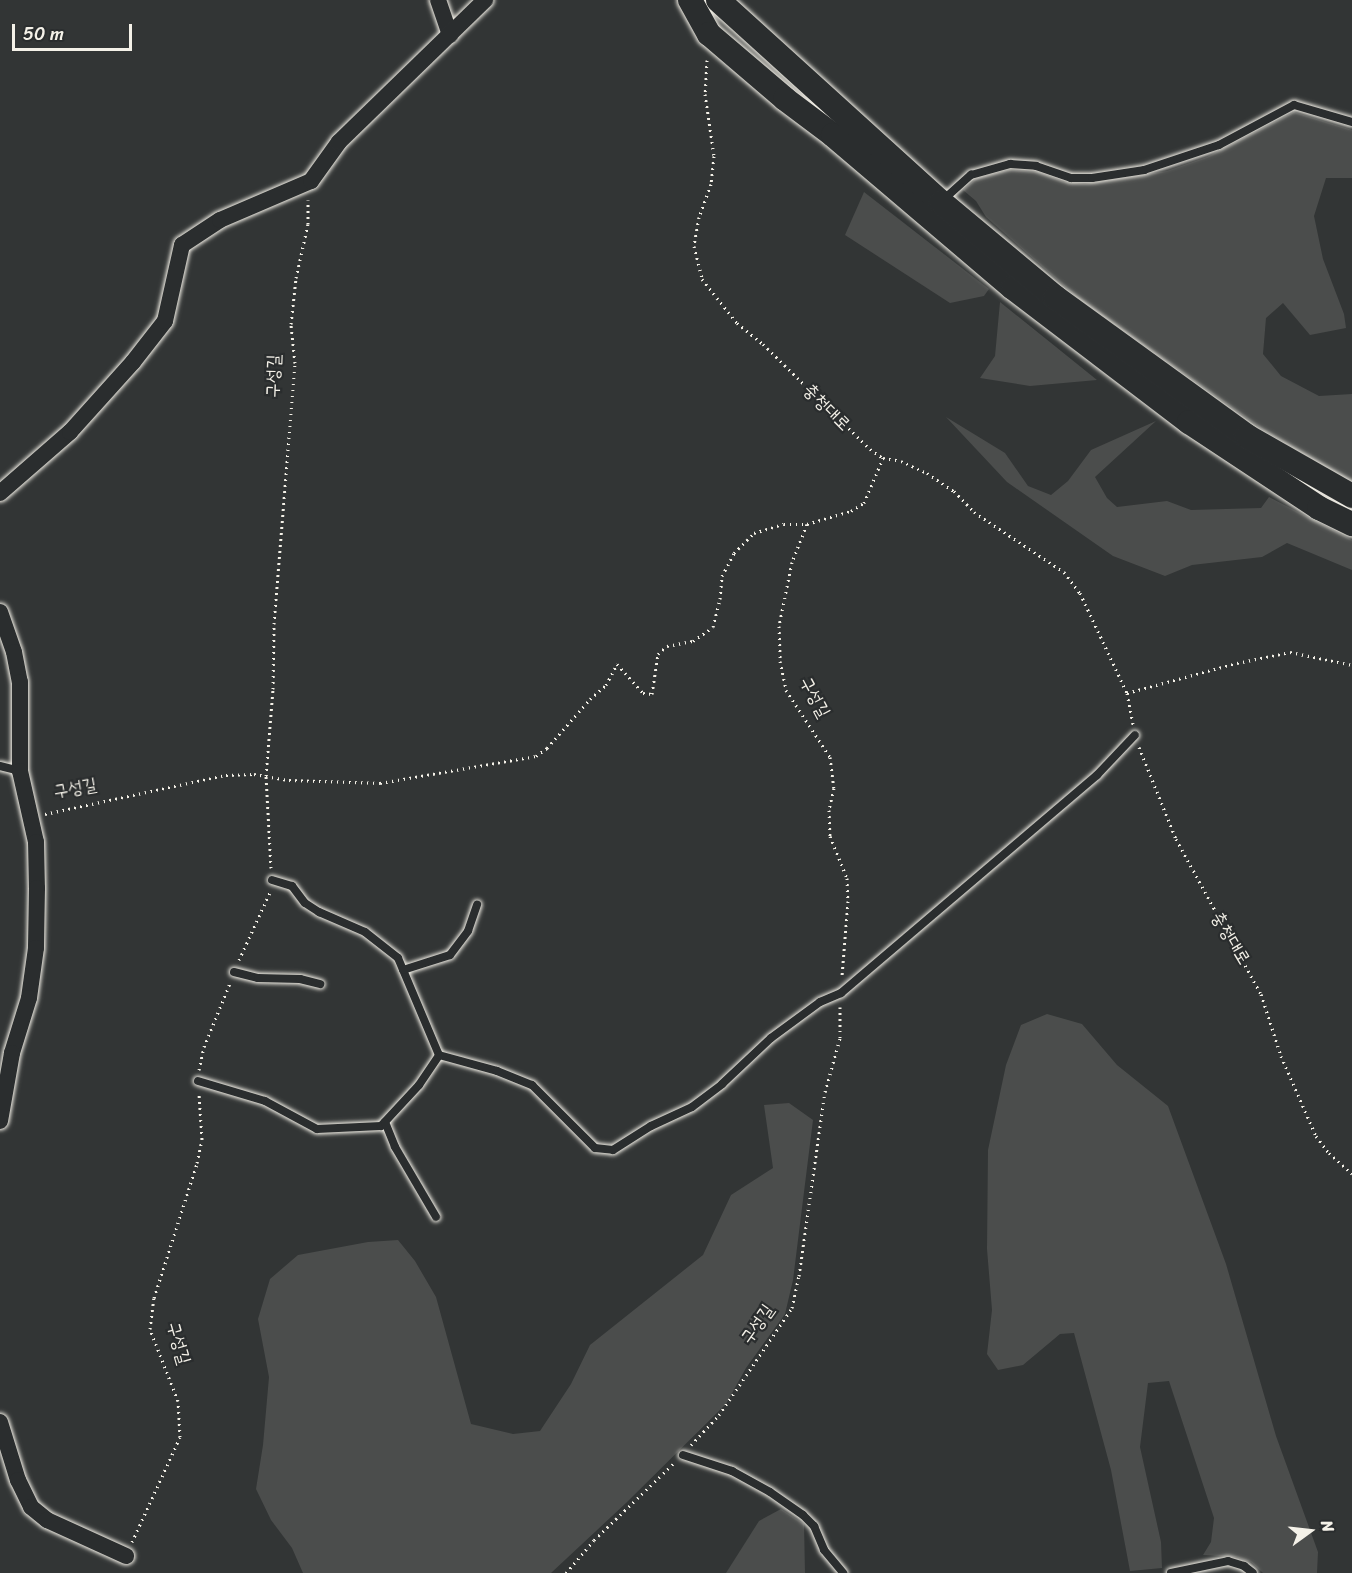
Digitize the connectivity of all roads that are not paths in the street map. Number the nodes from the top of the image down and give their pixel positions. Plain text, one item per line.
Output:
1 (438, 0) edge
2 (485, 0) edge
3 (690, 0) edge
4 (718, 0) edge
5 (450, 35) junction
6 (1352, 122) edge
7 (941, 202) junction
8 (0, 493) edge
9 (1352, 496) edge
10 (1352, 524) edge
11 (0, 612) edge
12 (1135, 735) road end
13 (0, 766) edge
14 (20, 771) junction
15 (272, 880) road end
16 (477, 905) dead end
17 (403, 970) junction
18 (234, 972) road end
19 (320, 984) dead end
20 (439, 1055) junction
21 (198, 1081) road end
22 (0, 1121) edge
23 (385, 1122) junction
24 (436, 1217) dead end
25 (0, 1422) edge
26 (682, 1455) road end
27 (126, 1556) road end
28 (1185, 1572) edge
29 (843, 1573) edge
30 (1171, 1573) edge
31 (1253, 1573) edge

1 - 5 street
2 - 5 street
3 - 10 main road
4 - 7 main road
5 - 8 street
6 - 7 lane
7 - 9 main road
11 - 14 street
12 - 20 lane
13 - 14 lane
14 - 22 street
15 - 17 lane
16 - 17 lane
17 - 20 lane
18 - 19 lane
20 - 23 lane
21 - 23 lane
23 - 24 lane
25 - 27 street
26 - 29 lane
28 - 30 lane
28 - 31 lane

